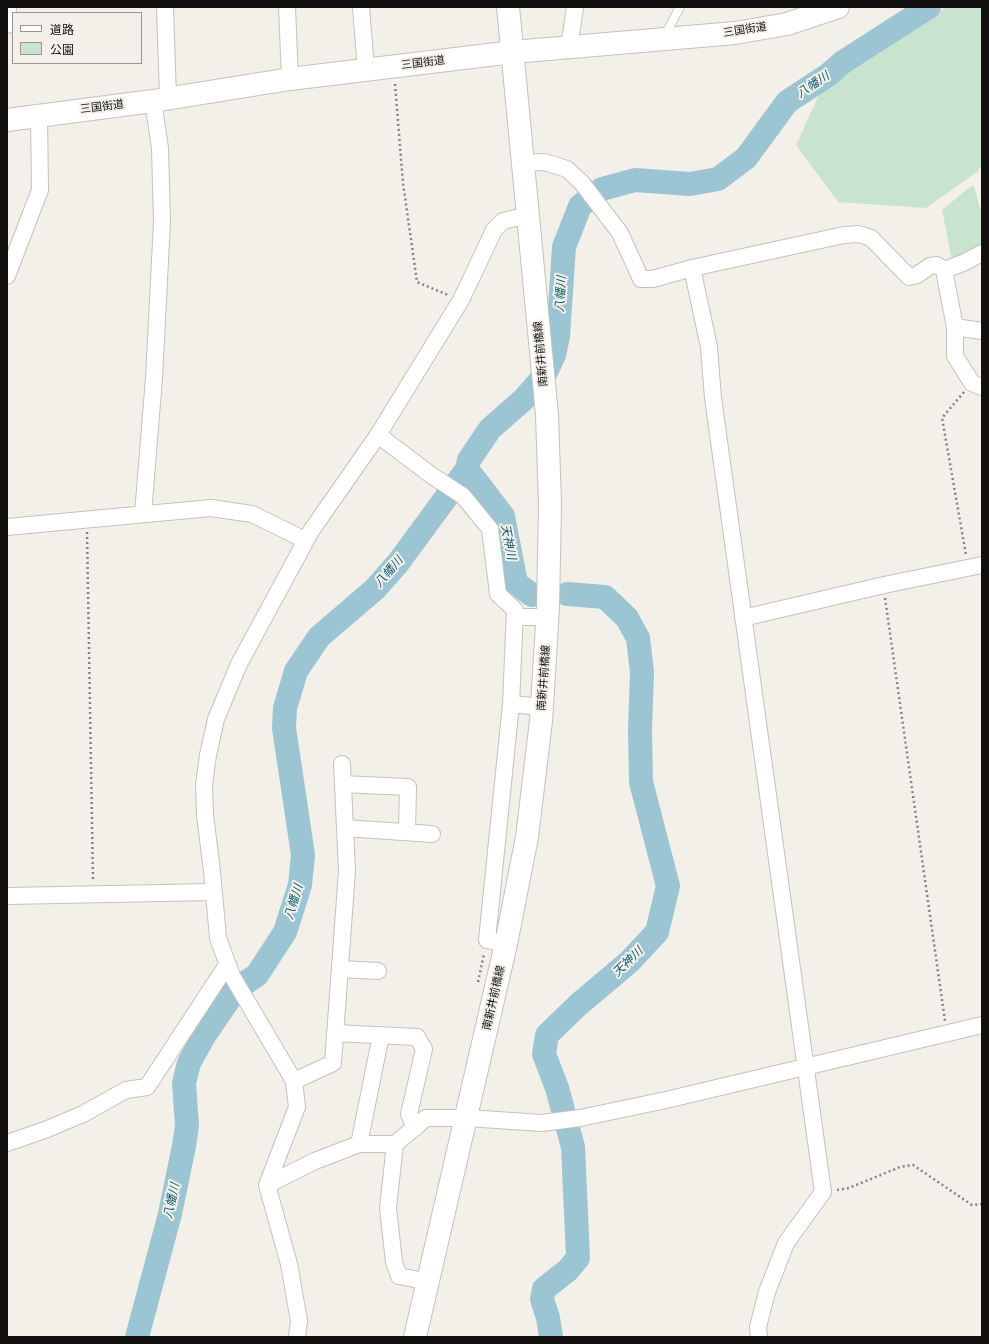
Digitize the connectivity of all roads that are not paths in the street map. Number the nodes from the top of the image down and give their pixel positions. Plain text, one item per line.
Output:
1 (8, 7) edge
2 (165, 7) edge
3 (286, 7) edge
4 (361, 7) edge
5 (508, 7) edge
6 (576, 7) edge
7 (680, 7) edge
8 (838, 7) edge
9 (7, 27) edge
10 (663, 39) junction
11 (569, 48) junction
12 (513, 52) junction
13 (366, 70) junction
14 (290, 79) junction
15 (161, 99) junction
16 (39, 115) junction
17 (7, 120) edge
18 (523, 163) junction
19 (528, 215) junction
20 (982, 253) edge
21 (692, 268) junction
22 (944, 270) junction
23 (7, 276) edge
24 (954, 327) junction
25 (982, 331) edge
26 (977, 385) edge
27 (378, 435) junction
28 (144, 514) junction
29 (7, 527) edge
30 (305, 540) junction
31 (975, 566) edge
32 (515, 617) junction
33 (548, 617) junction
34 (743, 618) junction
35 (511, 704) junction
36 (542, 707) junction
37 (342, 764) dead end
38 (343, 784) junction
39 (345, 828) junction
40 (407, 832) junction
41 (432, 834) dead end
42 (213, 892) junction
43 (7, 896) edge
44 (506, 944) junction
45 (341, 969) junction
46 (229, 970) junction
47 (378, 971) dead end
48 (982, 1024) edge
49 (335, 1033) junction
50 (381, 1035) junction
51 (805, 1065) junction
52 (294, 1081) junction
53 (467, 1118) junction
54 (415, 1128) junction
55 (7, 1143) edge
56 (359, 1144) junction
57 (395, 1144) junction
58 (267, 1185) junction
59 (429, 1282) junction
60 (297, 1337) edge
61 (415, 1337) edge
62 (759, 1337) edge

1 - 9 street
2 - 15 street
3 - 14 street
4 - 13 street
5 - 12 main road, 南新井前橋線
6 - 11 street
7 - 10 lane
8 - 10 main road, 三国街道
10 - 11 main road, 三国街道
11 - 12 main road, 三国街道
12 - 13 main road, 三国街道
12 - 18 main road, 南新井前橋線
13 - 14 main road, 三国街道
14 - 15 main road, 三国街道
15 - 16 main road, 三国街道
15 - 28 street
16 - 17 main road, 三国街道
16 - 23 street
18 - 19 main road, 南新井前橋線
18 - 21 street
19 - 27 street
19 - 33 main road, 南新井前橋線
20 - 22 street
21 - 22 street
21 - 34 street
22 - 24 street
24 - 25 street
24 - 26 street
27 - 30 street
27 - 32 street
28 - 29 street
28 - 30 street
30 - 42 street
31 - 34 street
32 - 33 street
32 - 35 street
33 - 36 main road, 南新井前橋線
34 - 51 street
35 - 36 street
35 - 44 street
36 - 44 main road, 南新井前橋線
37 - 38 street
38 - 39 street
38 - 40 street
39 - 40 street
39 - 45 street
40 - 41 street
42 - 43 street
42 - 46 street
44 - 53 main road, 南新井前橋線
45 - 47 street
45 - 49 street
46 - 52 street
46 - 55 street
48 - 51 street
49 - 50 street
49 - 52 street
50 - 54 street
50 - 56 street
51 - 53 street
51 - 62 street
52 - 58 street
53 - 54 street
53 - 59 main road, 南新井前橋線
54 - 57 street
56 - 57 street
56 - 58 street
57 - 59 street
58 - 60 street
59 - 61 main road, 南新井前橋線

